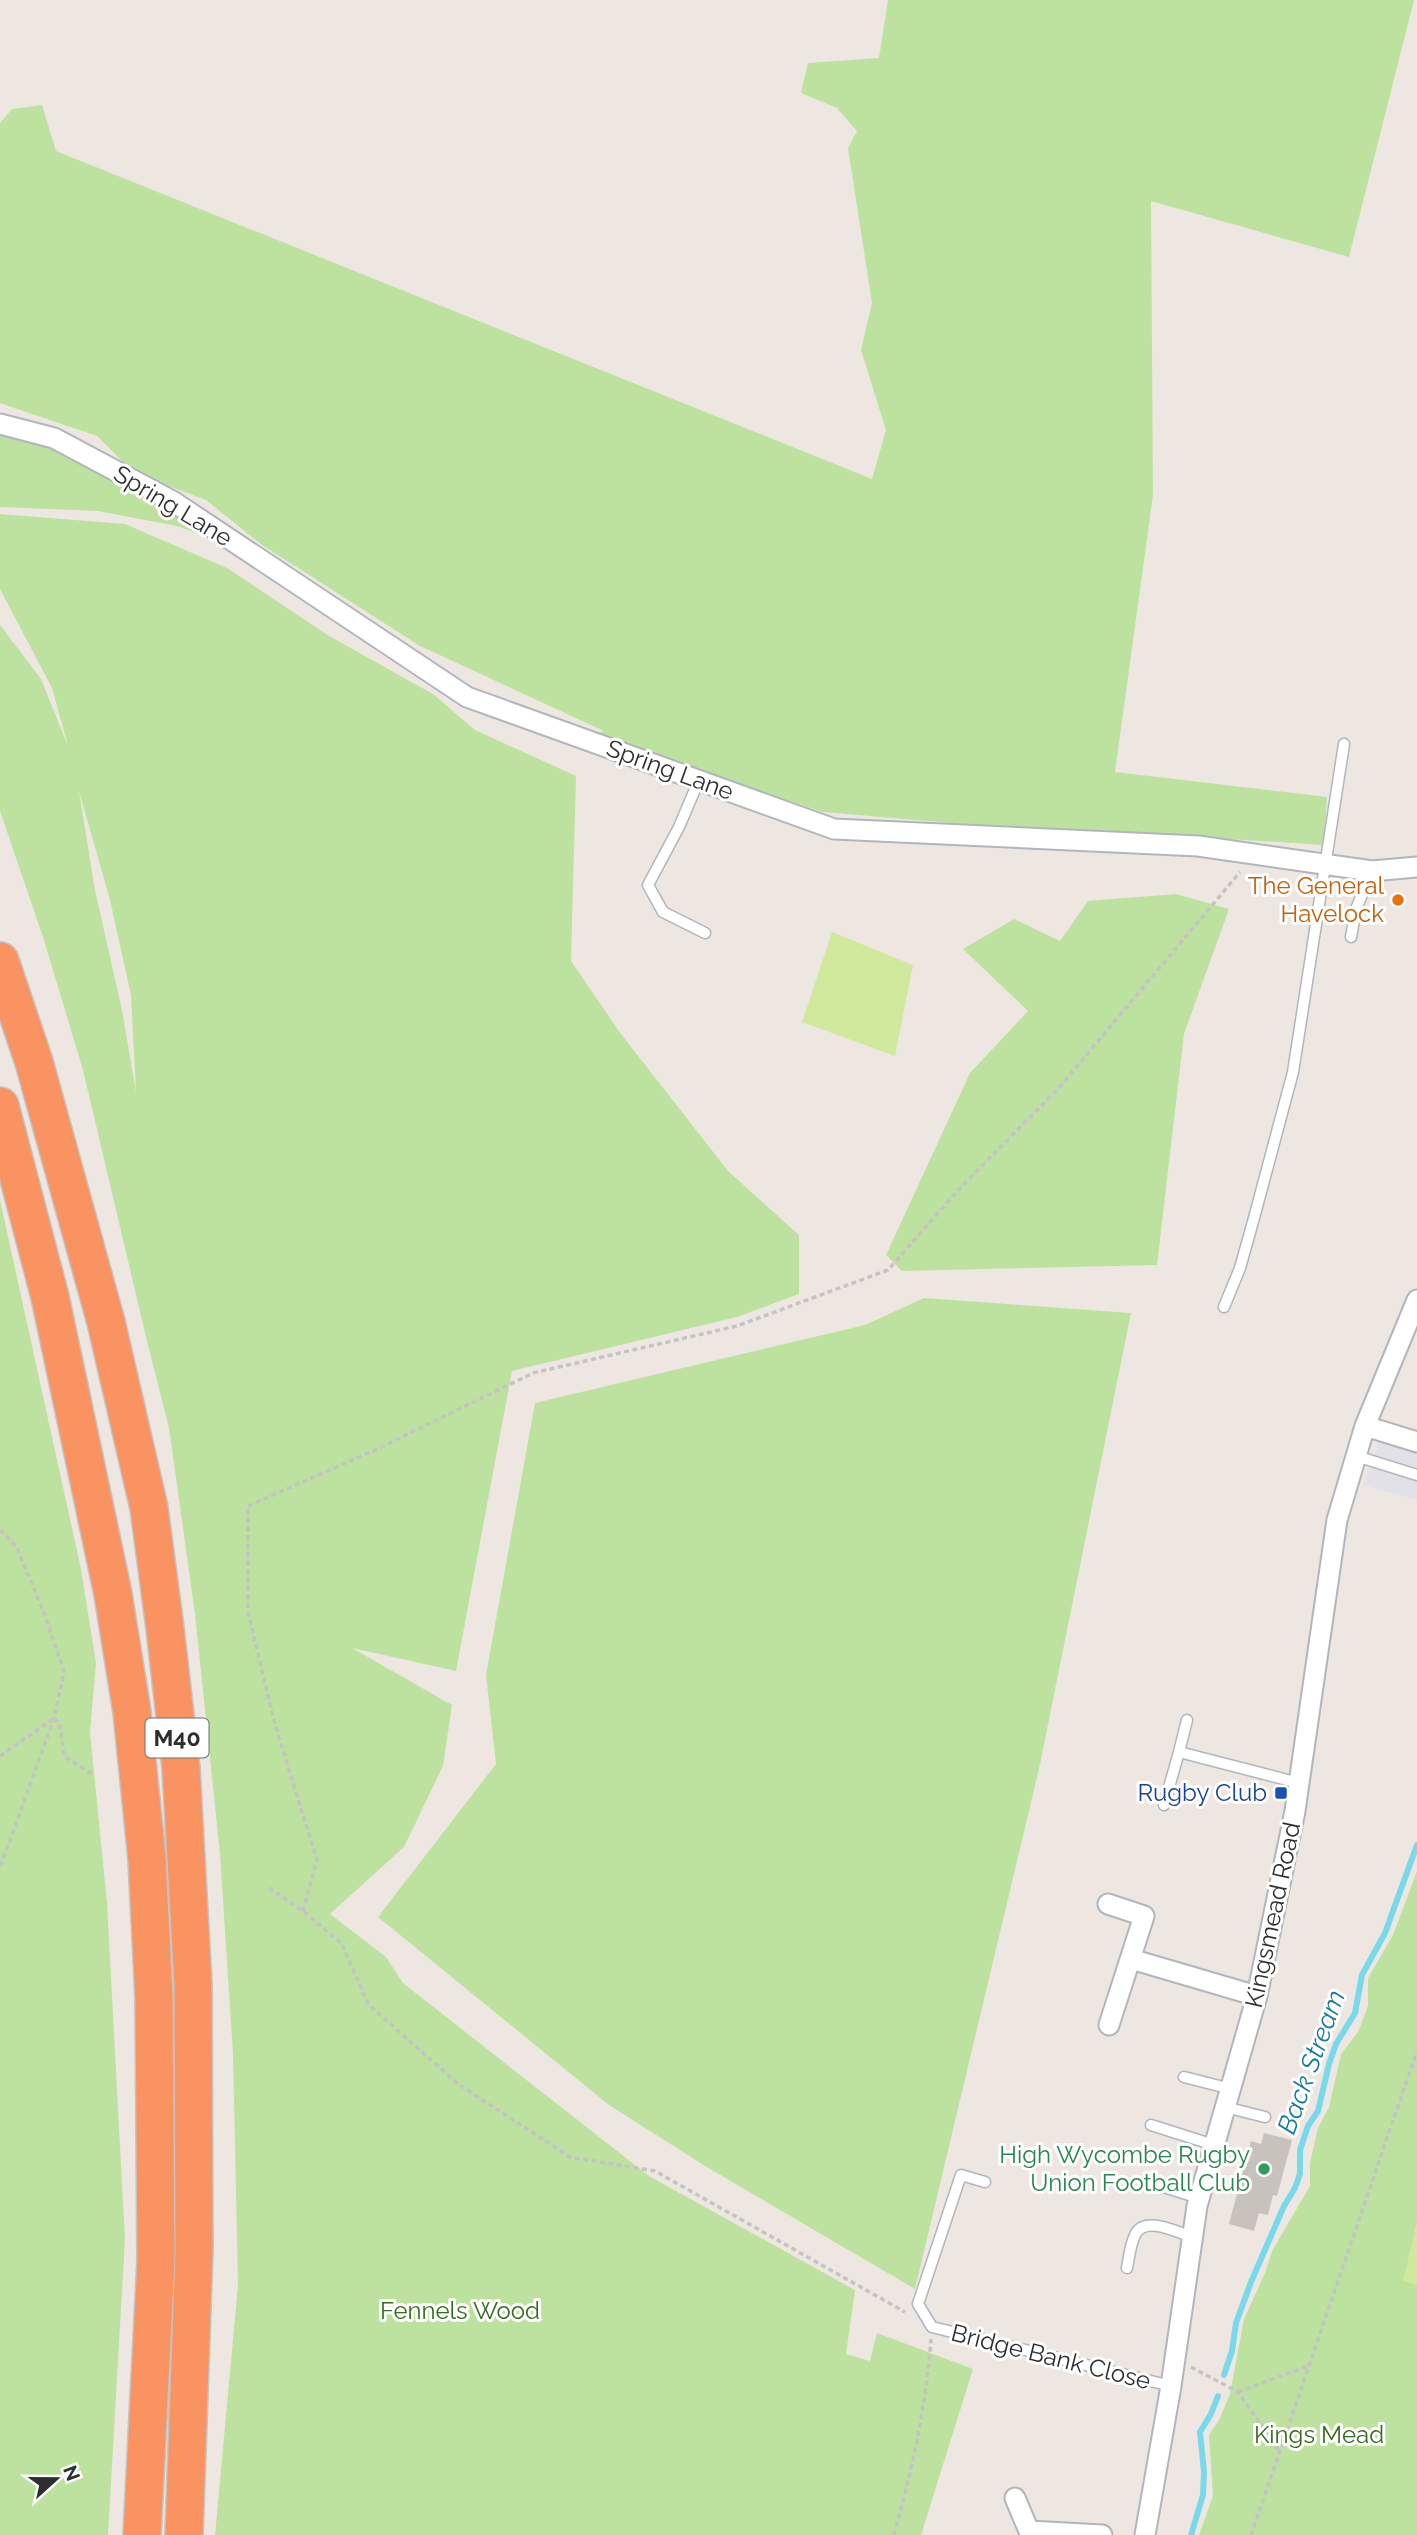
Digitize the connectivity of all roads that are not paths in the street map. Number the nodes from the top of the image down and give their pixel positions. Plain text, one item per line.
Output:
1 (0, 424) edge
2 (1344, 744) dead end
3 (699, 780) junction
4 (1327, 864) junction
5 (1417, 867) edge
6 (1372, 871) junction
7 (705, 933) dead end
8 (1351, 937) dead end
9 (0, 961) edge
10 (0, 1106) edge
11 (1417, 1300) edge
12 (1224, 1307) dead end
13 (1364, 1426) junction
14 (1417, 1442) edge
15 (1356, 1456) junction
16 (1417, 1475) edge
17 (1187, 1720) dead end
18 (1179, 1752) junction
19 (1299, 1783) junction
20 (1164, 1805) dead end
21 (1108, 1904) dead end
22 (1132, 1959) junction
23 (1257, 1996) junction
24 (1109, 2025) dead end
25 (1184, 2077) dead end
26 (1228, 2098) junction
27 (1265, 2117) dead end
28 (1151, 2125) dead end
29 (1214, 2145) junction
30 (985, 2182) dead end
31 (1157, 2185) dead end
32 (1199, 2198) junction
33 (1192, 2237) junction
34 (1127, 2268) dead end
35 (1171, 2386) junction
36 (1015, 2498) dead end
37 (1029, 2533) edge
38 (142, 2535) edge
39 (184, 2535) edge
40 (1102, 2535) edge
41 (1145, 2535) edge

1 - 3 street, Spring Lane
2 - 4 lane
3 - 4 street, Spring Lane
3 - 7 lane
4 - 6 street, Spring Lane
4 - 12 lane
5 - 6 street, Spring Lane
6 - 8 lane
9 - 39 highway, M40
10 - 38 highway, M40
11 - 13 street, Kingsmead Road
13 - 14 street
13 - 15 street, Kingsmead Road
15 - 16 lane
15 - 19 street, Kingsmead Road
17 - 18 lane
18 - 19 lane
18 - 20 lane
19 - 23 street, Kingsmead Road
21 - 22 street
22 - 23 street
22 - 24 street
23 - 26 street, Kingsmead Road
25 - 26 lane
26 - 27 lane
26 - 29 street, Kingsmead Road
28 - 29 lane
29 - 32 street, Kingsmead Road
30 - 35 lane, Bridge Bank Close
31 - 32 lane
32 - 33 street, Kingsmead Road
33 - 34 lane
33 - 35 street, Kingsmead Road
35 - 41 street, Kingsmead Road
36 - 37 street
37 - 40 street

